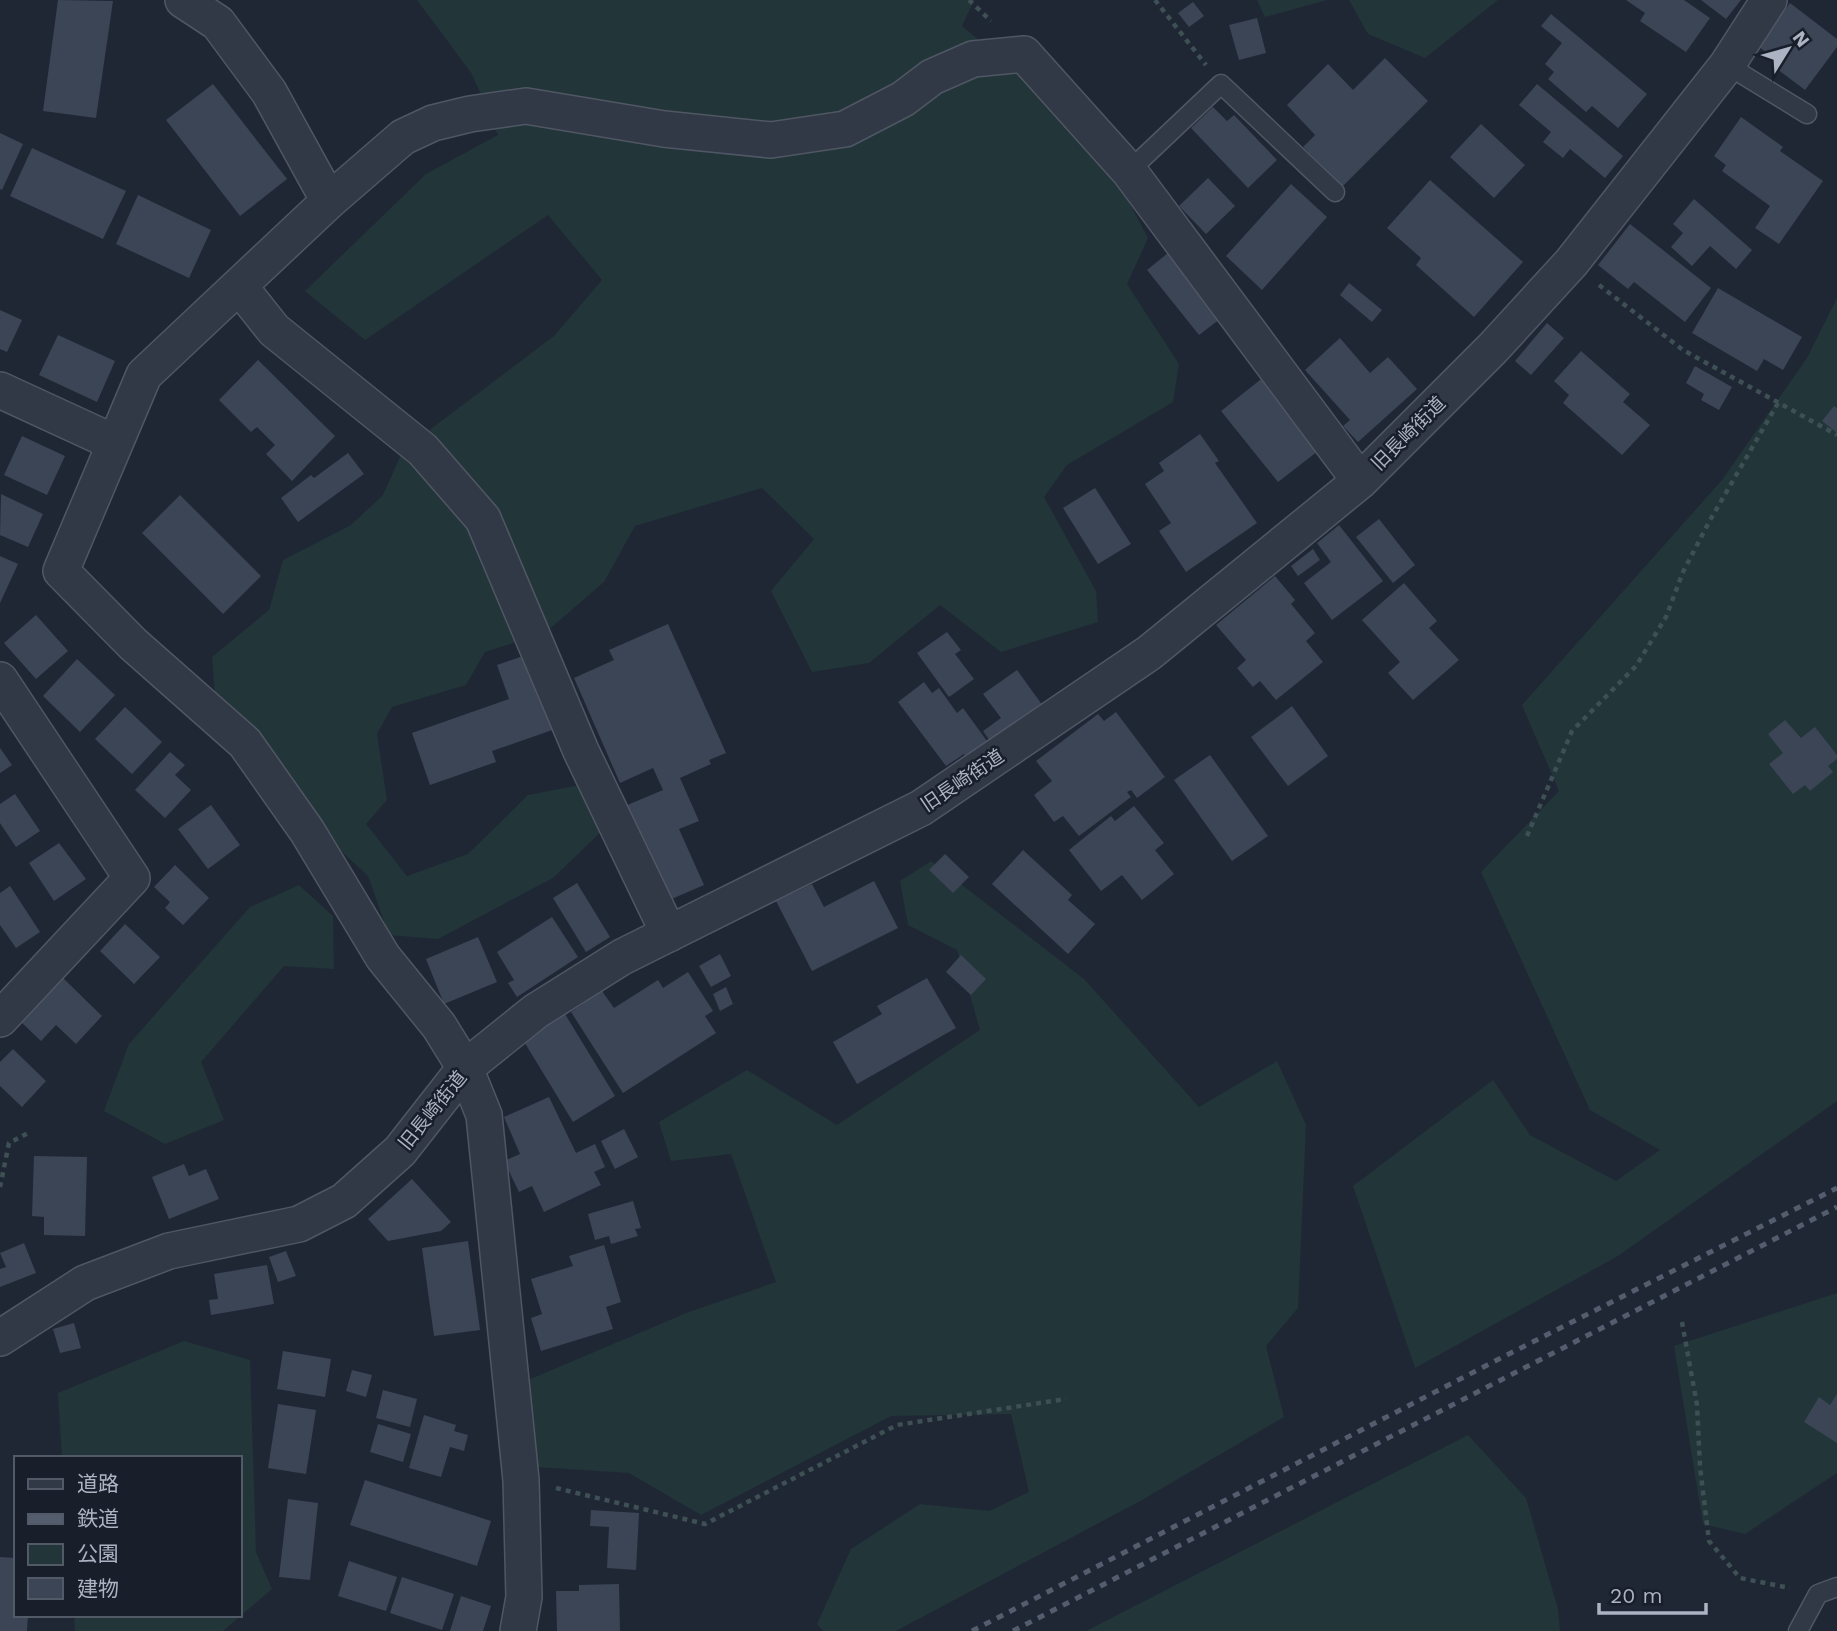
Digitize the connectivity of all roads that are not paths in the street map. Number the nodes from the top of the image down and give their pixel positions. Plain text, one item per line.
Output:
1 (183, 0) edge
2 (1769, 0) edge
3 (1727, 65) junction
4 (1807, 114) dead end
5 (1129, 172) junction
6 (1335, 192) dead end
7 (329, 201) junction
8 (239, 286) junction
9 (0, 390) edge
10 (115, 443) junction
11 (1360, 481) junction
12 (0, 680) edge
13 (669, 934) junction
14 (1, 1014) edge
15 (465, 1068) junction
16 (0, 1338) edge
17 (1837, 1587) edge
18 (518, 1631) edge
19 (1798, 1631) edge

1 - 7 street
2 - 3 street, 旧長崎街道
3 - 4 lane
3 - 11 street, 旧長崎街道
5 - 6 lane
5 - 7 street
5 - 11 street
7 - 8 street
8 - 10 street
8 - 13 street
9 - 10 street
10 - 15 street
11 - 13 street, 旧長崎街道
12 - 14 street
13 - 15 street, 旧長崎街道
15 - 16 street, 旧長崎街道
15 - 18 street
17 - 19 lane

